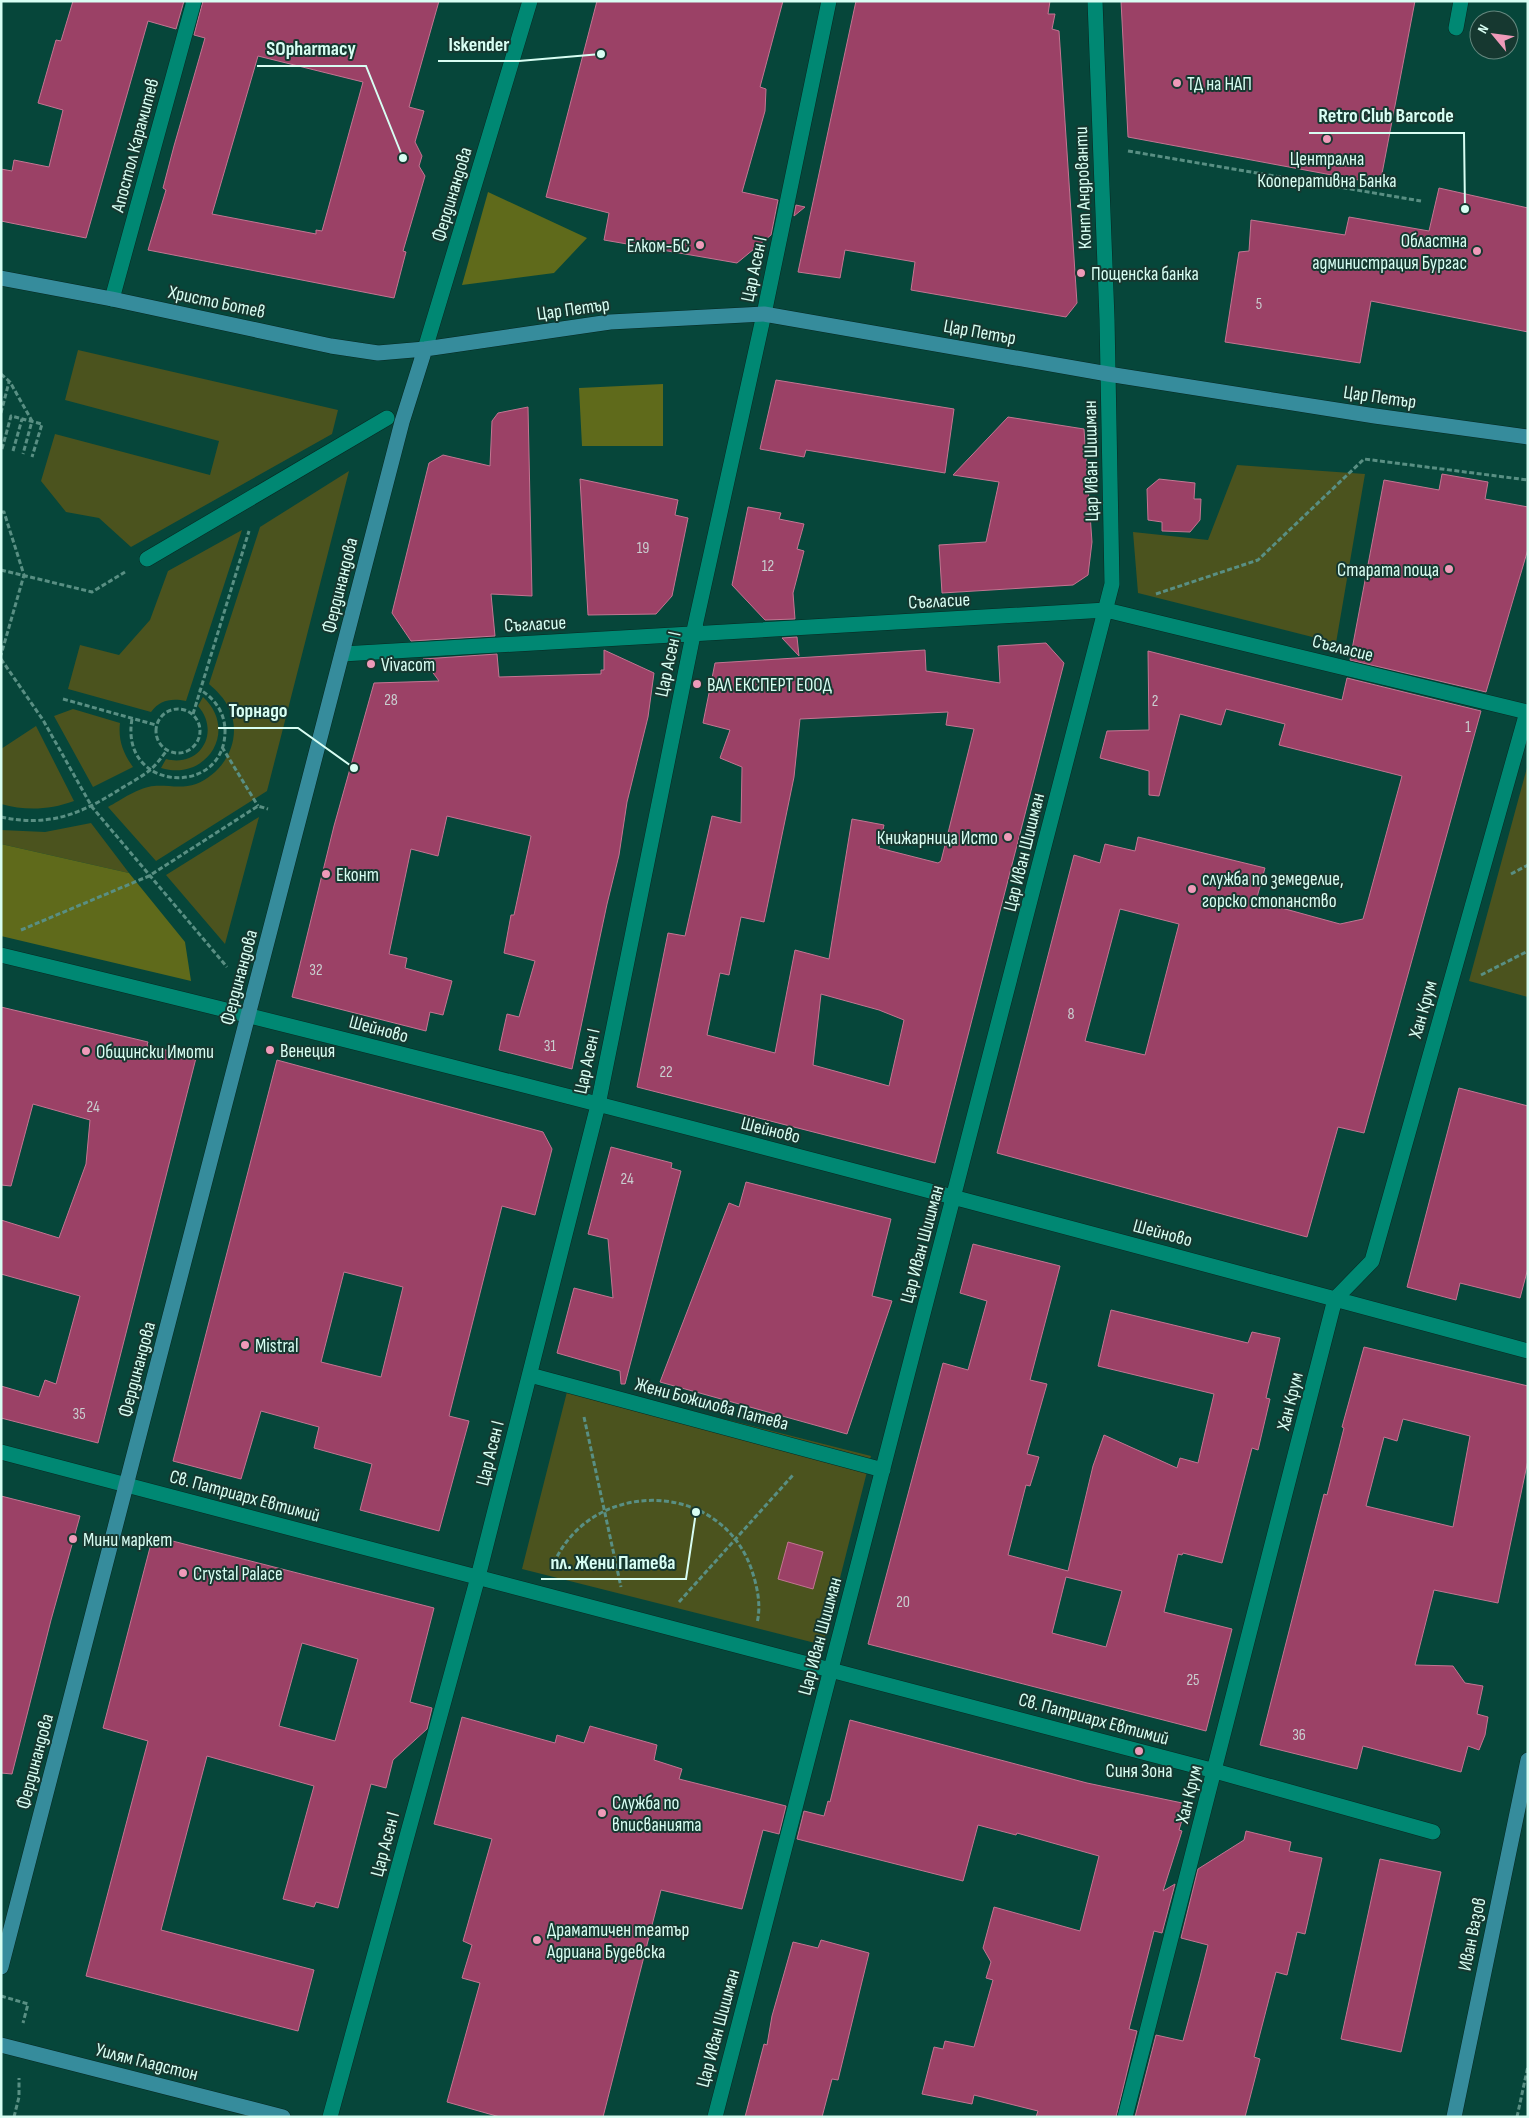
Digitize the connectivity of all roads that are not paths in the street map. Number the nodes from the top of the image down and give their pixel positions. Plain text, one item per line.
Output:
1 (194, 1) edge
2 (530, 1) edge
3 (829, 1) edge
4 (1095, 1) edge
5 (1461, 1) edge
6 (1456, 28) dead end
7 (1, 278) edge
8 (112, 299) junction
9 (764, 314) junction
10 (425, 349) junction
11 (1108, 374) junction
12 (387, 418) dead end
13 (1528, 437) edge
14 (147, 560) road end
15 (1106, 610) junction
16 (693, 635) junction
17 (342, 654) junction
18 (1527, 712) edge
19 (1, 955) edge
20 (248, 1015) junction
21 (598, 1105) junction
22 (954, 1197) junction
23 (1335, 1299) junction
24 (1528, 1351) edge
25 (530, 1374) junction
26 (1, 1452) edge
27 (883, 1470) junction
28 (126, 1485) junction
29 (478, 1577) junction
30 (831, 1670) junction
31 (1528, 1760) edge
32 (1215, 1771) junction
33 (1433, 1832) dead end
34 (1, 1967) edge
35 (1, 2045) edge
36 (283, 2117) edge
37 (330, 2117) edge
38 (715, 2117) edge
39 (1125, 2117) edge
40 (1454, 2117) edge

1 - 8 street, Апостол Карамитев
2 - 10 street, Фердинандова
3 - 9 street, Цар Асен I
4 - 11 street, Конт Андрованти
5 - 6 street
7 - 8 street, Христо Ботев
8 - 10 street, Христо Ботев
9 - 10 street, Цар Петър
9 - 11 street, Цар Петър
9 - 16 street, Цар Асен I
10 - 17 street, Фердинандова
11 - 13 street, Цар Петър
11 - 15 street, Цар Иван Шишман
12 - 14 street
15 - 16 street, Съгласие
15 - 18 street, Съгласие
15 - 22 street, Цар Иван Шишман
16 - 17 street, Съгласие
16 - 21 street, Цар Асен I
17 - 20 street, Фердинандова
18 - 23 street, Хан Крум
19 - 20 street, Шейново
20 - 21 street, Шейново
20 - 28 street, Фердинандова
21 - 22 street, Шейново
21 - 25 street, Цар Асен I
22 - 23 street, Шейново
22 - 27 street, Цар Иван Шишман
23 - 24 street, Шейново
23 - 32 street, Хан Крум
25 - 27 street, Жени Божилова Патева
25 - 29 street, Цар Асен I
26 - 28 street, Св. Патриарх Евтимий
27 - 30 street, Цар Иван Шишман
28 - 29 street, Св. Патриарх Евтимий
28 - 34 street, Фердинандова
29 - 30 street, Св. Патриарх Евтимий
29 - 37 street, Цар Асен I
30 - 32 street, Св. Патриарх Евтимий
30 - 38 street, Цар Иван Шишман
31 - 40 street, Иван Вазов
32 - 33 street, Св. Патриарх Евтимий
32 - 39 street, Хан Крум
35 - 36 street, Уилям Гладстон

